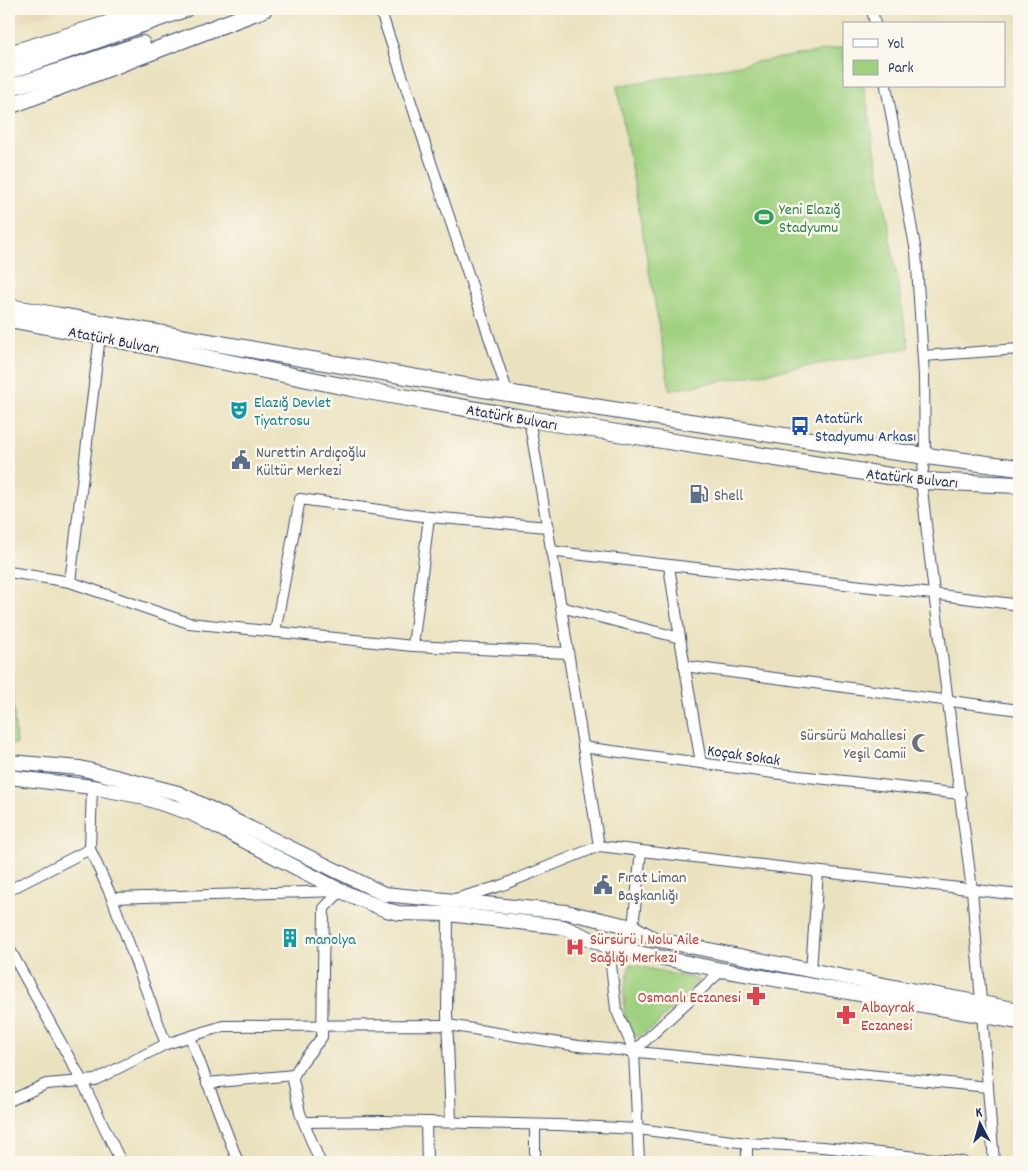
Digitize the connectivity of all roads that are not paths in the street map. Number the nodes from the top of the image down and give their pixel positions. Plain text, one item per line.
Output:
1 (157, 9) edge
2 (186, 9) edge
3 (248, 9) edge
4 (264, 9) edge
5 (380, 9) edge
6 (872, 9) edge
7 (875, 22) edge
8 (9, 54) edge
9 (9, 72) edge
10 (9, 88) edge
11 (886, 88) edge
12 (9, 106) edge
13 (9, 307) edge
14 (9, 319) edge
15 (100, 336) junction
16 (1019, 349) edge
17 (923, 356) junction
18 (508, 394) junction
19 (528, 419) junction
20 (925, 456) junction
21 (1019, 468) edge
22 (921, 481) junction
23 (1019, 485) edge
24 (429, 517) junction
25 (548, 527) junction
26 (551, 550) junction
27 (669, 566) junction
28 (9, 572) edge
29 (70, 582) junction
30 (934, 594) junction
31 (1019, 605) edge
32 (562, 607) junction
33 (274, 632) junction
34 (680, 638) junction
35 (412, 646) junction
36 (568, 653) junction
37 (684, 666) junction
38 (948, 699) junction
39 (1019, 710) edge
40 (583, 747) junction
41 (9, 762) edge
42 (701, 763) junction
43 (9, 777) edge
44 (92, 787) junction
45 (961, 794) junction
46 (599, 846) junction
47 (90, 849) junction
48 (641, 851) junction
49 (818, 872) junction
50 (9, 890) edge
51 (972, 890) junction
52 (341, 891) junction
53 (1019, 895) edge
54 (112, 898) junction
55 (453, 900) junction
56 (448, 914) junction
57 (633, 927) junction
58 (9, 948) edge
59 (609, 948) junction
60 (722, 970) junction
61 (811, 970) junction
62 (982, 1009) junction
63 (1019, 1010) edge
64 (1019, 1022) edge
65 (448, 1025) junction
66 (322, 1026) junction
67 (190, 1036) junction
68 (166, 1044) junction
69 (634, 1051) junction
70 (294, 1076) junction
71 (82, 1081) junction
72 (207, 1083) junction
73 (988, 1087) junction
74 (9, 1101) edge
75 (304, 1122) junction
76 (426, 1122) junction
77 (451, 1122) junction
78 (535, 1125) junction
79 (638, 1129) junction
80 (747, 1143) junction
81 (121, 1162) edge
82 (238, 1162) edge
83 (320, 1162) edge
84 (427, 1162) edge
85 (535, 1162) edge
86 (639, 1162) edge
87 (747, 1162) edge
88 (963, 1162) edge
89 (994, 1162) edge

1 - 8 main road
2 - 9 main road
3 - 10 main road
4 - 12 main road
5 - 18 street
6 - 7 street
11 - 17 street
13 - 18 main road, Atatürk Bulvarı
14 - 15 main road, Atatürk Bulvarı
15 - 19 main road, Atatürk Bulvarı
15 - 29 street
16 - 17 street
17 - 20 street
18 - 20 main road, Atatürk Bulvarı
19 - 22 main road, Atatürk Bulvarı
19 - 25 street
20 - 21 main road, Atatürk Bulvarı
20 - 22 street
22 - 23 main road, Atatürk Bulvarı
22 - 30 street
24 - 25 street
24 - 33 street
24 - 35 street
25 - 26 street
26 - 27 street
26 - 32 street
27 - 30 street
27 - 34 street
28 - 29 street
29 - 33 street
30 - 31 street
30 - 38 street
32 - 34 street
32 - 36 street
33 - 35 street
34 - 37 street
35 - 36 street
36 - 40 street
37 - 38 street
37 - 42 street
38 - 39 street
38 - 45 street
40 - 42 street, Koçak Sokak
40 - 46 street
41 - 55 main road
42 - 45 street, Koçak Sokak
43 - 44 main road
44 - 47 street
44 - 52 main road
45 - 51 street
46 - 48 street
46 - 55 street
47 - 50 street
47 - 54 street
48 - 49 street
48 - 57 street
49 - 51 street
49 - 61 street
51 - 53 street
51 - 62 street
52 - 54 street
52 - 56 main road
52 - 66 street
54 - 68 street
55 - 57 main road
56 - 59 main road
56 - 65 street
57 - 59 street
57 - 61 main road
58 - 71 street
59 - 60 main road
59 - 69 street
60 - 62 main road
60 - 69 street
61 - 62 main road
62 - 63 main road
62 - 64 main road
62 - 73 street
65 - 66 street
65 - 69 street
65 - 77 street
66 - 67 street
66 - 70 street
67 - 68 street
67 - 72 street
68 - 71 street
69 - 73 street
69 - 79 street
70 - 72 street
70 - 75 street
71 - 74 street
71 - 81 street
72 - 82 street
73 - 89 street
75 - 76 street
75 - 83 street
76 - 77 street
76 - 84 street
77 - 78 street
78 - 79 street
78 - 85 street
79 - 80 street
79 - 86 street
80 - 87 street
80 - 88 street

